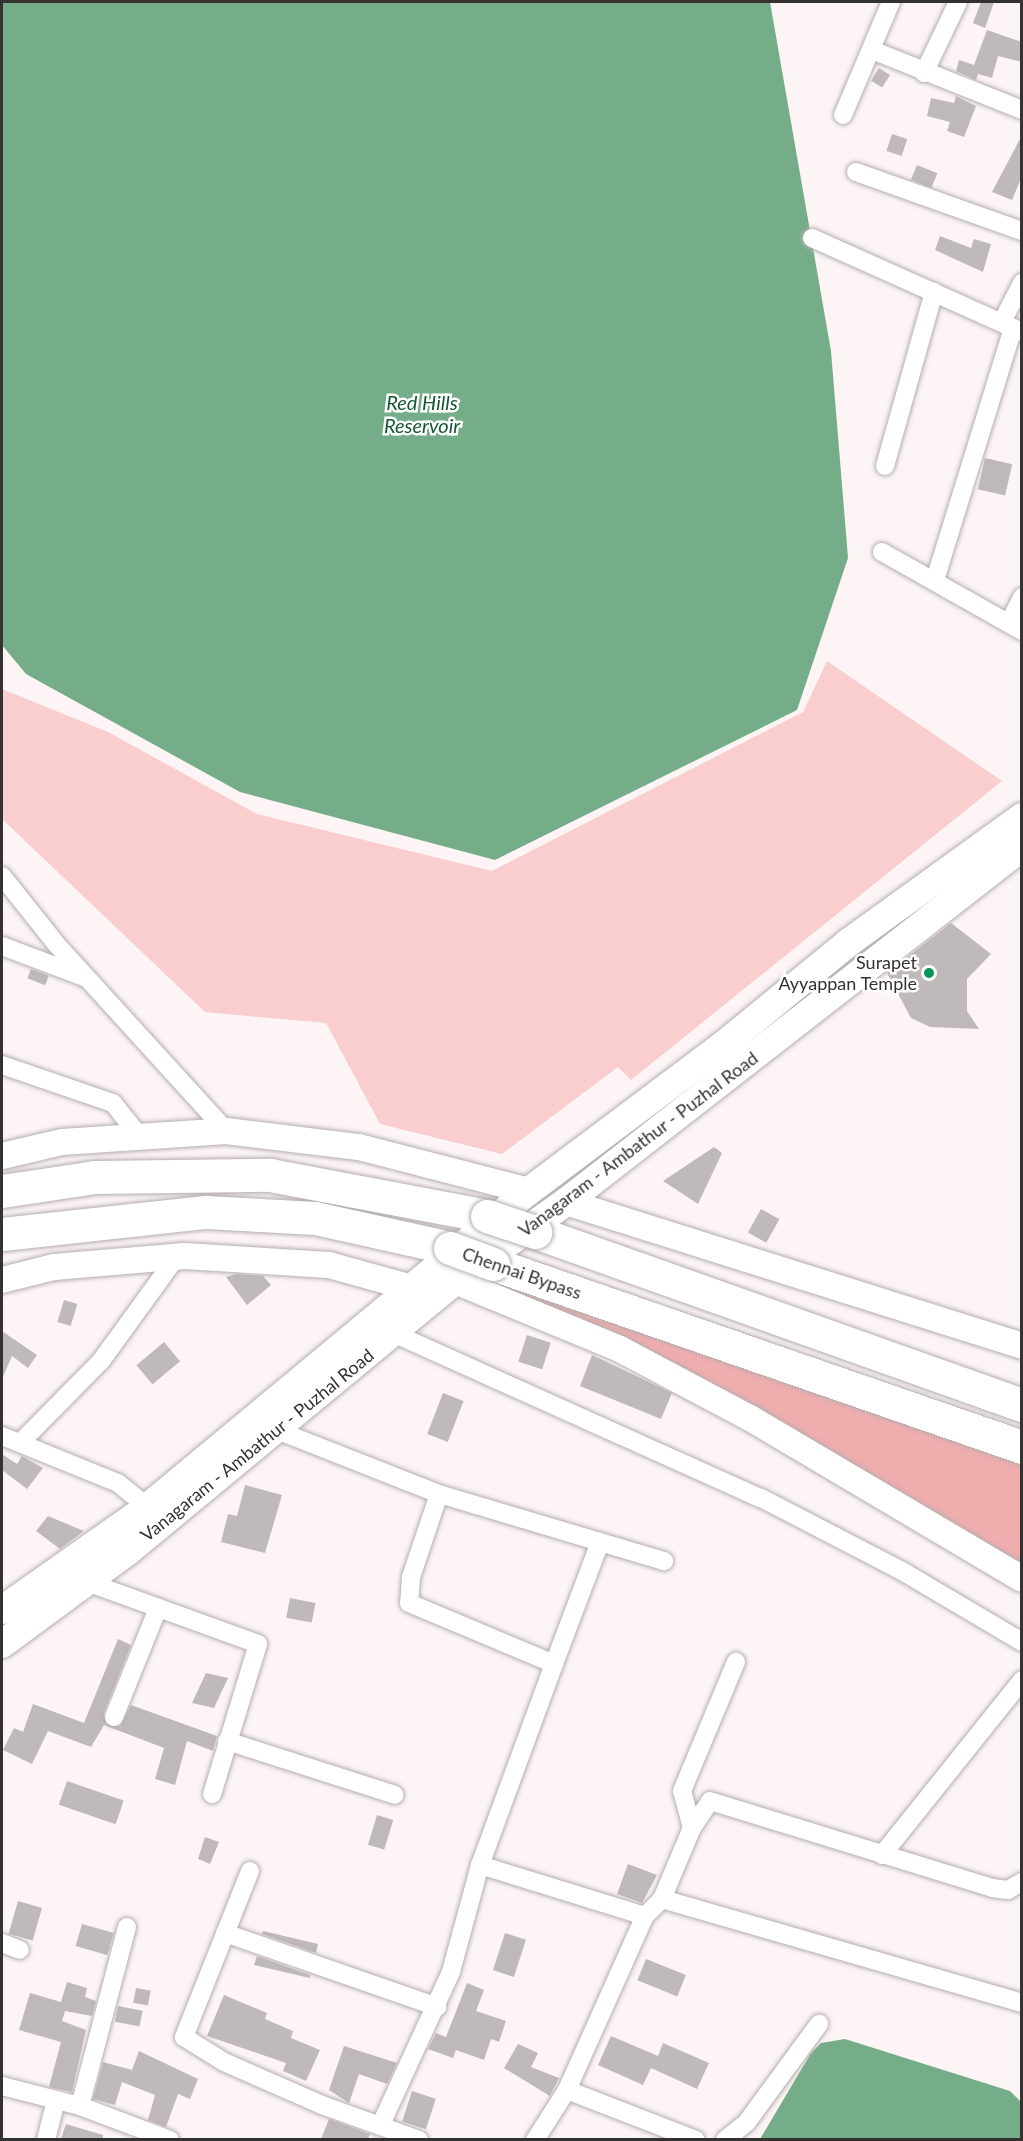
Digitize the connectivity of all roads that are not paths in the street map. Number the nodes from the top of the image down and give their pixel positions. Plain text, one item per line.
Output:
1 (891, 2) edge
2 (958, 2) edge
3 (872, 50) junction
4 (924, 73) junction
5 (1022, 110) edge
6 (843, 115) dead end
7 (856, 172) dead end
8 (1022, 231) edge
9 (812, 238) dead end
10 (1022, 283) edge
11 (934, 292) junction
12 (1012, 328) edge
13 (885, 466) dead end
14 (882, 552) dead end
15 (935, 580) junction
16 (1022, 597) edge
17 (1015, 627) edge
18 (1022, 817) edge
19 (1022, 847) edge
20 (2, 876) edge
21 (929, 901) junction
22 (2, 946) edge
23 (88, 979) junction
24 (2, 1065) edge
25 (226, 1131) junction
26 (140, 1137) junction
27 (2, 1156) edge
28 (2, 1191) edge
29 (529, 1191) junction
30 (566, 1202) junction
31 (2, 1234) edge
32 (177, 1256) junction
33 (2, 1280) edge
34 (437, 1289) junction
35 (393, 1333) junction
36 (1022, 1346) edge
37 (1022, 1405) edge
38 (274, 1429) junction
39 (2, 1436) edge
40 (22, 1441) junction
41 (1022, 1447) edge
42 (439, 1494) junction
43 (148, 1507) junction
44 (600, 1542) junction
45 (664, 1562) dead end
46 (1022, 1579) edge
47 (87, 1582) junction
48 (158, 1608) junction
49 (2, 1610) edge
50 (1022, 1642) edge
51 (2, 1644) edge
52 (736, 1662) dead end
53 (554, 1664) junction
54 (1022, 1680) edge
55 (114, 1717) dead end
56 (227, 1741) junction
57 (212, 1794) dead end
58 (395, 1795) dead end
59 (692, 1828) junction
60 (882, 1855) junction
61 (480, 1865) junction
62 (250, 1871) dead end
63 (1022, 1882) edge
64 (662, 1899) junction
65 (645, 1916) junction
66 (127, 1927) dead end
67 (225, 1933) junction
68 (2, 1943) edge
69 (20, 1950) dead end
70 (1022, 2003) edge
71 (438, 2007) junction
72 (819, 2024) dead end
73 (2, 2086) edge
74 (567, 2090) junction
75 (56, 2100) junction
76 (80, 2106) junction
77 (382, 2122) junction
78 (159, 2138) edge
79 (46, 2139) edge
80 (419, 2139) edge
81 (535, 2139) edge
82 (696, 2139) edge
83 (725, 2139) edge

1 - 3 street
2 - 4 street
3 - 4 street
3 - 6 street
4 - 5 street
7 - 8 street
9 - 11 street
10 - 12 street
11 - 12 street
11 - 13 street
12 - 15 street
14 - 15 street
15 - 17 street
16 - 17 street
18 - 21 main road
19 - 21 main road, Vanagaram - Ambathur - Puzhal Road
20 - 23 street
21 - 29 main road
21 - 30 main road, Vanagaram - Ambathur - Puzhal Road
22 - 23 street
23 - 25 street
24 - 26 street
25 - 26 street
25 - 29 street
26 - 27 street
28 - 37 highway, bridge
29 - 34 main road
30 - 34 main road, Vanagaram - Ambathur - Puzhal Road
30 - 36 street
31 - 41 highway, Chennai Bypass, bridge
32 - 33 street
32 - 34 street
32 - 40 street
34 - 35 main road, Vanagaram - Ambathur - Puzhal Road
34 - 43 main road
34 - 46 street
35 - 38 main road, Vanagaram - Ambathur - Puzhal Road
35 - 50 street
38 - 42 street
38 - 47 main road, Vanagaram - Ambathur - Puzhal Road
39 - 40 street
40 - 43 street
42 - 44 street
42 - 53 street
43 - 49 main road
44 - 45 street
44 - 53 street
47 - 48 street
47 - 51 main road, Vanagaram - Ambathur - Puzhal Road
48 - 55 street
48 - 56 street
52 - 59 street
53 - 61 street
54 - 60 street
56 - 57 street
56 - 58 street
59 - 60 street
59 - 64 street
60 - 63 street
61 - 65 street
61 - 71 street
62 - 67 street
64 - 65 street
64 - 70 street
65 - 74 street
66 - 76 street
67 - 71 street
67 - 77 street
68 - 69 street
71 - 77 street
72 - 83 street
73 - 75 street
74 - 81 street
74 - 82 street
75 - 76 street
75 - 79 street
76 - 78 street
77 - 80 street

